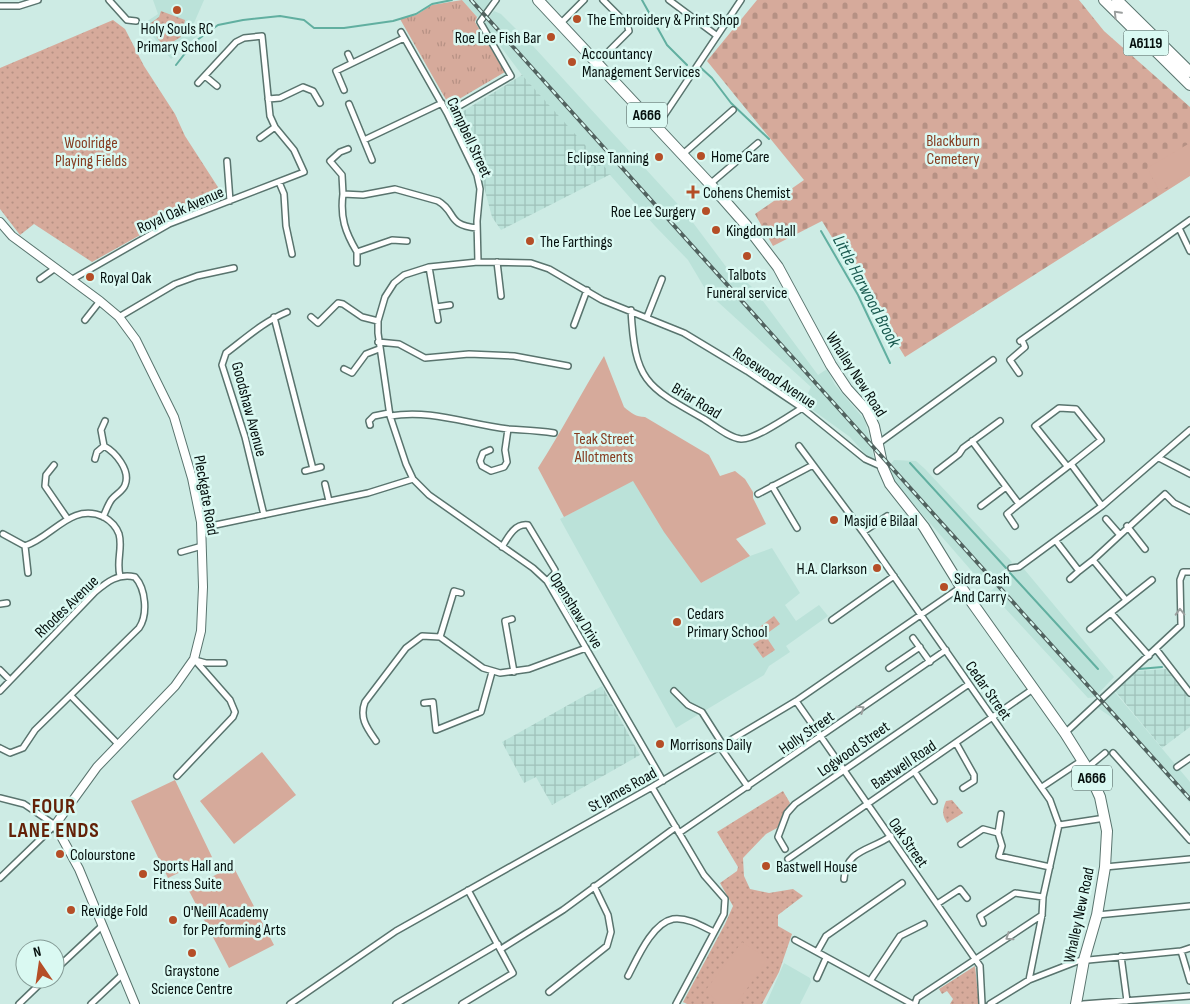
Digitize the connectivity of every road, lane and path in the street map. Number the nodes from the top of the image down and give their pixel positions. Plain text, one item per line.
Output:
1 (38, 0) edge
2 (109, 0) edge
3 (496, 0) edge
4 (538, 0) edge
5 (584, 0) edge
6 (603, 0) edge
7 (669, 0) edge
8 (742, 0) edge
9 (1104, 0) edge
10 (1118, 0) edge
11 (0, 6) edge
12 (136, 21) dead end
13 (560, 23) junction
14 (401, 32) dead end
15 (716, 35) junction
16 (404, 38) junction
17 (348, 54) dead end
18 (598, 62) junction
19 (352, 63) junction
20 (1190, 72) edge
21 (204, 76) junction
22 (198, 83) dead end
23 (1190, 85) edge
24 (217, 86) dead end
25 (344, 90) dead end
26 (268, 99) junction
27 (320, 103) dead end
28 (442, 103) junction
29 (348, 104) dead end
30 (732, 110) dead end
31 (447, 113) junction
32 (657, 126) junction
33 (276, 127) junction
34 (260, 138) dead end
35 (364, 140) junction
36 (758, 143) dead end
37 (348, 149) dead end
38 (683, 154) junction
39 (372, 160) dead end
40 (227, 161) dead end
41 (279, 182) junction
42 (710, 184) junction
43 (344, 194) junction
44 (230, 201) junction
45 (1190, 220) edge
46 (0, 222) edge
47 (477, 228) junction
48 (1178, 228) junction
49 (407, 241) dead end
50 (1190, 250) edge
51 (357, 252) junction
52 (292, 254) dead end
53 (478, 262) junction
54 (496, 262) junction
55 (357, 263) dead end
56 (429, 267) junction
57 (54, 268) junction
58 (234, 268) dead end
59 (40, 279) dead end
60 (662, 279) dead end
61 (71, 280) junction
62 (587, 290) junction
63 (501, 296) dead end
64 (100, 301) junction
65 (450, 305) dead end
66 (436, 307) junction
67 (631, 310) junction
68 (287, 312) dead end
69 (119, 317) junction
70 (274, 317) junction
71 (311, 317) dead end
72 (647, 317) junction
73 (85, 320) dead end
74 (438, 320) dead end
75 (378, 321) junction
76 (574, 325) dead end
77 (378, 342) junction
78 (379, 349) junction
79 (993, 360) dead end
80 (568, 366) dead end
81 (344, 369) dead end
82 (1019, 373) dead end
83 (802, 408) junction
84 (390, 414) junction
85 (105, 421) dead end
86 (1000, 421) dead end
87 (370, 425) dead end
88 (508, 429) junction
89 (1190, 430) edge
90 (554, 433) dead end
91 (972, 441) junction
92 (879, 443) junction
93 (104, 446) junction
94 (799, 446) dead end
95 (490, 450) dead end
96 (1159, 458) junction
97 (95, 459) dead end
98 (54, 465) dead end
99 (813, 465) junction
100 (1069, 465) junction
101 (321, 468) dead end
102 (883, 468) junction
103 (313, 469) junction
104 (305, 471) dead end
105 (937, 471) dead end
106 (1190, 474) edge
107 (413, 478) junction
108 (325, 484) dead end
109 (772, 486) junction
110 (1006, 486) junction
111 (758, 494) dead end
112 (329, 501) junction
113 (1019, 504) junction
114 (981, 506) dead end
115 (1102, 506) junction
116 (1190, 511) edge
117 (264, 515) junction
118 (887, 516) dead end
119 (103, 517) junction
120 (67, 518) junction
121 (1106, 519) dead end
122 (1015, 526) dead end
123 (1126, 526) junction
124 (201, 528) junction
125 (797, 528) dead end
126 (863, 532) junction
127 (3, 534) dead end
128 (1120, 534) junction
129 (1056, 541) junction
130 (24, 546) junction
131 (202, 546) junction
132 (502, 547) junction
133 (1145, 549) dead end
134 (181, 552) dead end
135 (1093, 560) junction
136 (1011, 568) dead end
137 (1079, 571) junction
138 (1190, 572) edge
139 (28, 573) dead end
140 (120, 576) junction
141 (894, 576) junction
142 (1070, 579) dead end
143 (1152, 580) dead end
144 (547, 581) junction
145 (961, 587) junction
146 (461, 593) dead end
147 (1126, 600) junction
148 (7, 603) dead end
149 (0, 604) edge
150 (1110, 613) junction
151 (920, 614) junction
152 (512, 619) dead end
153 (832, 620) dead end
154 (1090, 629) dead end
155 (440, 637) junction
156 (913, 638) dead end
157 (920, 647) junction
158 (586, 648) junction
159 (1156, 649) junction
160 (946, 650) junction
161 (1149, 656) junction
162 (194, 659) junction
163 (930, 662) junction
164 (224, 663) dead end
165 (889, 668) dead end
166 (0, 670) edge
167 (492, 672) junction
168 (514, 672) junction
169 (10, 680) junction
170 (969, 684) junction
171 (1033, 689) junction
172 (0, 691) edge
173 (674, 691) dead end
174 (1190, 693) edge
175 (71, 696) junction
176 (796, 700) junction
177 (424, 703) dead end
178 (993, 718) junction
179 (1065, 733) junction
180 (821, 737) junction
181 (376, 741) dead end
182 (956, 743) junction
183 (118, 744) junction
184 (722, 746) junction
185 (0, 748) edge
186 (1114, 753) dead end
187 (1105, 754) dead end
188 (1190, 758) edge
189 (1084, 764) junction
190 (1177, 767) dead end
191 (844, 769) junction
192 (914, 771) junction
193 (178, 776) dead end
194 (663, 781) junction
195 (652, 787) junction
196 (748, 787) junction
197 (1042, 787) junction
198 (963, 788) dead end
199 (0, 798) edge
200 (934, 800) dead end
201 (867, 804) junction
202 (1001, 814) dead end
203 (1106, 818) junction
204 (55, 825) junction
205 (1059, 825) junction
206 (676, 827) junction
207 (998, 833) junction
208 (679, 834) junction
209 (890, 836) junction
210 (1190, 840) edge
211 (961, 844) dead end
212 (785, 850) dead end
213 (788, 859) dead end
214 (1190, 859) edge
215 (1050, 867) junction
216 (1105, 867) junction
217 (0, 878) edge
218 (844, 879) dead end
219 (902, 883) dead end
220 (594, 886) junction
221 (468, 890) junction
222 (1043, 897) junction
223 (967, 898) dead end
224 (937, 904) junction
225 (1190, 906) edge
226 (1042, 915) junction
227 (1097, 915) junction
228 (924, 924) dead end
229 (983, 924) dead end
230 (103, 925) junction
231 (714, 932) junction
232 (795, 940) dead end
233 (500, 947) junction
234 (1190, 948) edge
235 (1181, 951) junction
236 (817, 952) junction
237 (1121, 956) junction
238 (826, 958) junction
239 (975, 959) junction
240 (1084, 960) junction
241 (65, 961) edge
242 (123, 974) junction
243 (628, 976) dead end
244 (817, 978) dead end
245 (1029, 980) junction
246 (870, 981) junction
247 (1190, 981) edge
248 (35, 989) edge
249 (549, 992) dead end
250 (1190, 996) edge
251 (1127, 1001) junction
252 (1136, 1002) edge
253 (993, 1003) edge
254 (19, 1004) edge
255 (92, 1004) edge
256 (135, 1004) edge
257 (290, 1004) edge
258 (396, 1004) edge
259 (462, 1004) edge
260 (676, 1004) edge
261 (914, 1004) edge
262 (982, 1004) edge
263 (1076, 1004) edge
264 (1083, 1004) edge

1 - 11 street
2 - 12 street
3 - 31 street
4 - 13 highway, Whalley New Road / A666
5 - 13 street
6 - 18 street
7 - 15 street
8 - 15 street
23 -> 9 highway, A6119
10 - 20 highway, A6119
13 - 18 highway, Whalley New Road / A666
14 - 16 street, Campbell Street
15 - 32 street
16 - 19 street
16 - 28 street, Campbell Street
17 - 19 street
18 - 32 highway, Whalley New Road / A666
19 - 25 street
21 - 22 street
21 - 24 street
21 - 26 street
26 - 27 street
26 - 33 street
28 - 31 street, Campbell Street
28 - 35 street
29 - 35 street
30 - 38 street
31 - 47 street, Campbell Street
32 - 38 highway, Whalley New Road / A666
33 - 34 street
33 - 41 street, Royal Oak Avenue
35 - 39 street
36 - 42 street
37 - 43 street
38 - 42 highway, Whalley New Road / A666
40 - 44 street
41 - 44 street, Royal Oak Avenue
41 - 52 street
42 - 92 highway, Whalley New Road / A666
43 - 47 street
43 - 51 street
44 - 61 street, Royal Oak Avenue
45 - 48 street
46 - 57 main road, Pleckgate Road
47 - 53 street, Campbell Street
48 - 50 street
48 - 82 street
49 - 51 street
51 - 55 street
53 - 54 street, Rosewood Avenue
53 - 56 street, Rosewood Avenue
54 - 62 street, Rosewood Avenue
54 - 63 street
56 - 66 street
56 - 75 street, Openshaw Drive
57 - 59 street
57 - 61 main road, Pleckgate Road
58 - 69 street
60 - 72 street
61 - 64 main road, Pleckgate Road
62 - 67 street, Rosewood Avenue
62 - 76 street
64 - 69 main road, Pleckgate Road
64 - 73 street
65 - 66 street
66 - 74 street
67 - 72 street, Rosewood Avenue
67 - 83 street, Briar Road
68 - 70 street, Goodshaw Avenue
69 - 124 main road, Pleckgate Road
70 - 103 street
70 - 117 street, Goodshaw Avenue
71 - 75 street
72 - 83 street, Rosewood Avenue
75 - 77 street, Openshaw Drive
77 - 78 street, Openshaw Drive
77 - 80 street
78 - 81 street
78 - 84 street, Openshaw Drive
79 - 92 street
83 - 102 street, Rosewood Avenue
84 - 87 street
84 - 88 street
84 - 107 street, Openshaw Drive
85 - 93 street
86 - 91 street
88 - 90 street
88 - 95 street
89 - 96 street
91 - 105 street
91 - 110 street
92 - 102 highway, Whalley New Road / A666
93 - 97 street
93 - 119 street
94 - 99 street, Cedar Street
96 - 106 street
96 - 115 street
98 - 120 street
99 - 109 street
99 - 126 street, Cedar Street
100 - 100 street
100 - 113 street
100 - 115 street
101 - 103 street
102 - 145 highway, Whalley New Road / A666
103 - 104 street
107 - 112 street
107 - 132 street, Openshaw Drive
108 - 112 street
109 - 111 street
109 - 125 street
110 - 113 street
110 - 114 street
112 - 117 street
113 - 122 street
115 - 129 street
116 - 123 street
117 - 124 street
118 - 126 street
119 - 120 street
119 - 140 street
120 - 130 street
121 - 128 street
123 - 128 street
123 - 133 street
124 - 131 main road, Pleckgate Road
126 - 141 street, Cedar Street
127 - 130 street
128 - 135 street
129 - 136 street
129 - 137 street
130 - 139 street
131 - 134 street
131 - 162 main road, Pleckgate Road
132 - 144 street, Openshaw Drive
132 - 144 street
135 - 137 street
135 - 147 street
137 - 142 street
159 -> 138 street
140 - 169 street, Rhodes Avenue
140 - 175 street, Rhodes Avenue
141 - 151 street, Cedar Street
141 - 153 street
143 - 147 street
144 - 158 street, Openshaw Drive
145 - 151 street, St James Road
145 - 171 highway, Whalley New Road / A666
146 - 155 street
147 - 150 street
148 - 149 street
150 - 154 street
150 - 161 street
151 - 160 street, Cedar Street
151 - 176 street, St James Road
152 - 168 street
155 - 167 street
155 - 181 street
156 - 157 street
157 - 163 street
157 - 165 street
158 - 168 street
158 - 194 street, Openshaw Drive
159 - 161 street
159 - 174 street
160 - 163 street, Holly Street
160 - 170 street, Cedar Street
161 - 179 street
162 - 164 street
162 - 183 main road, Pleckgate Road
162 - 193 street
180 -> 163 street, Holly Street
166 - 169 street
167 - 168 street
167 - 177 street
169 - 172 street, Rhodes Avenue
170 - 178 street, Cedar Street
170 - 191 street, Logwood Street
171 - 178 street, Bastwell Road
171 - 179 highway, Whalley New Road / A666
173 - 184 street
175 - 183 street
175 - 185 street, Rhodes Avenue
176 - 180 street, Oak Street
176 - 184 street, St James Road
178 - 182 street, Bastwell Road
178 - 197 street, Cedar Street
179 - 189 highway, Whalley New Road / A666
180 - 191 street, Oak Street
180 - 196 street, Holly Street
182 - 192 street, Bastwell Road
182 - 198 street
183 - 204 main road, Pleckgate Road
184 - 194 street, St James Road
184 - 196 street
186 - 210 street
187 - 189 street
188 - 190 street
189 - 197 street
189 - 203 highway, Whalley New Road / A666
191 - 201 street, Oak Street
191 - 212 street, Logwood Street
192 - 200 street
192 - 201 street, Bastwell Road
194 - 195 street, St James Road
195 - 206 street
195 - 221 street, St James Road
196 - 208 street, Holly Street
197 - 205 street, Cedar Street
199 - 204 street
201 - 209 street, Oak Street
201 - 213 street, Bastwell Road
202 - 207 street
203 - 205 street
203 - 216 highway, Whalley New Road / A666
204 - 217 street
204 - 230 main road
205 - 215 street
206 - 208 street
206 - 220 street
207 - 211 street
207 - 215 street
208 - 231 street
209 - 218 street
209 - 224 street, Oak Street
214 - 216 street
215 - 222 street
216 - 227 highway, Whalley New Road / A666
219 - 236 street
220 - 233 street
220 - 249 street
221 - 233 street
221 - 257 street, St James Road
222 - 226 street
222 - 229 street
223 - 224 street
224 - 239 street, Oak Street
225 - 227 street
226 -> 239 street
226 - 245 street
227 - 240 highway, Whalley New Road / A666
228 - 246 street
230 - 241 street
230 - 242 main road
231 - 243 street
231 - 260 street
232 - 236 street
233 - 258 street
233 - 259 street
234 - 235 street
235 - 237 street
235 - 247 street
236 - 238 street
237 - 240 street
237 - 251 street
238 - 244 street
238 - 246 street
239 - 261 street
239 - 262 street, Oak Street
240 - 245 street
240 - 263 highway, Whalley New Road / A666
242 - 255 street
242 - 256 main road
245 - 253 street
246 - 261 street
248 - 254 street
250 - 252 street
251 - 252 street
251 - 264 street

